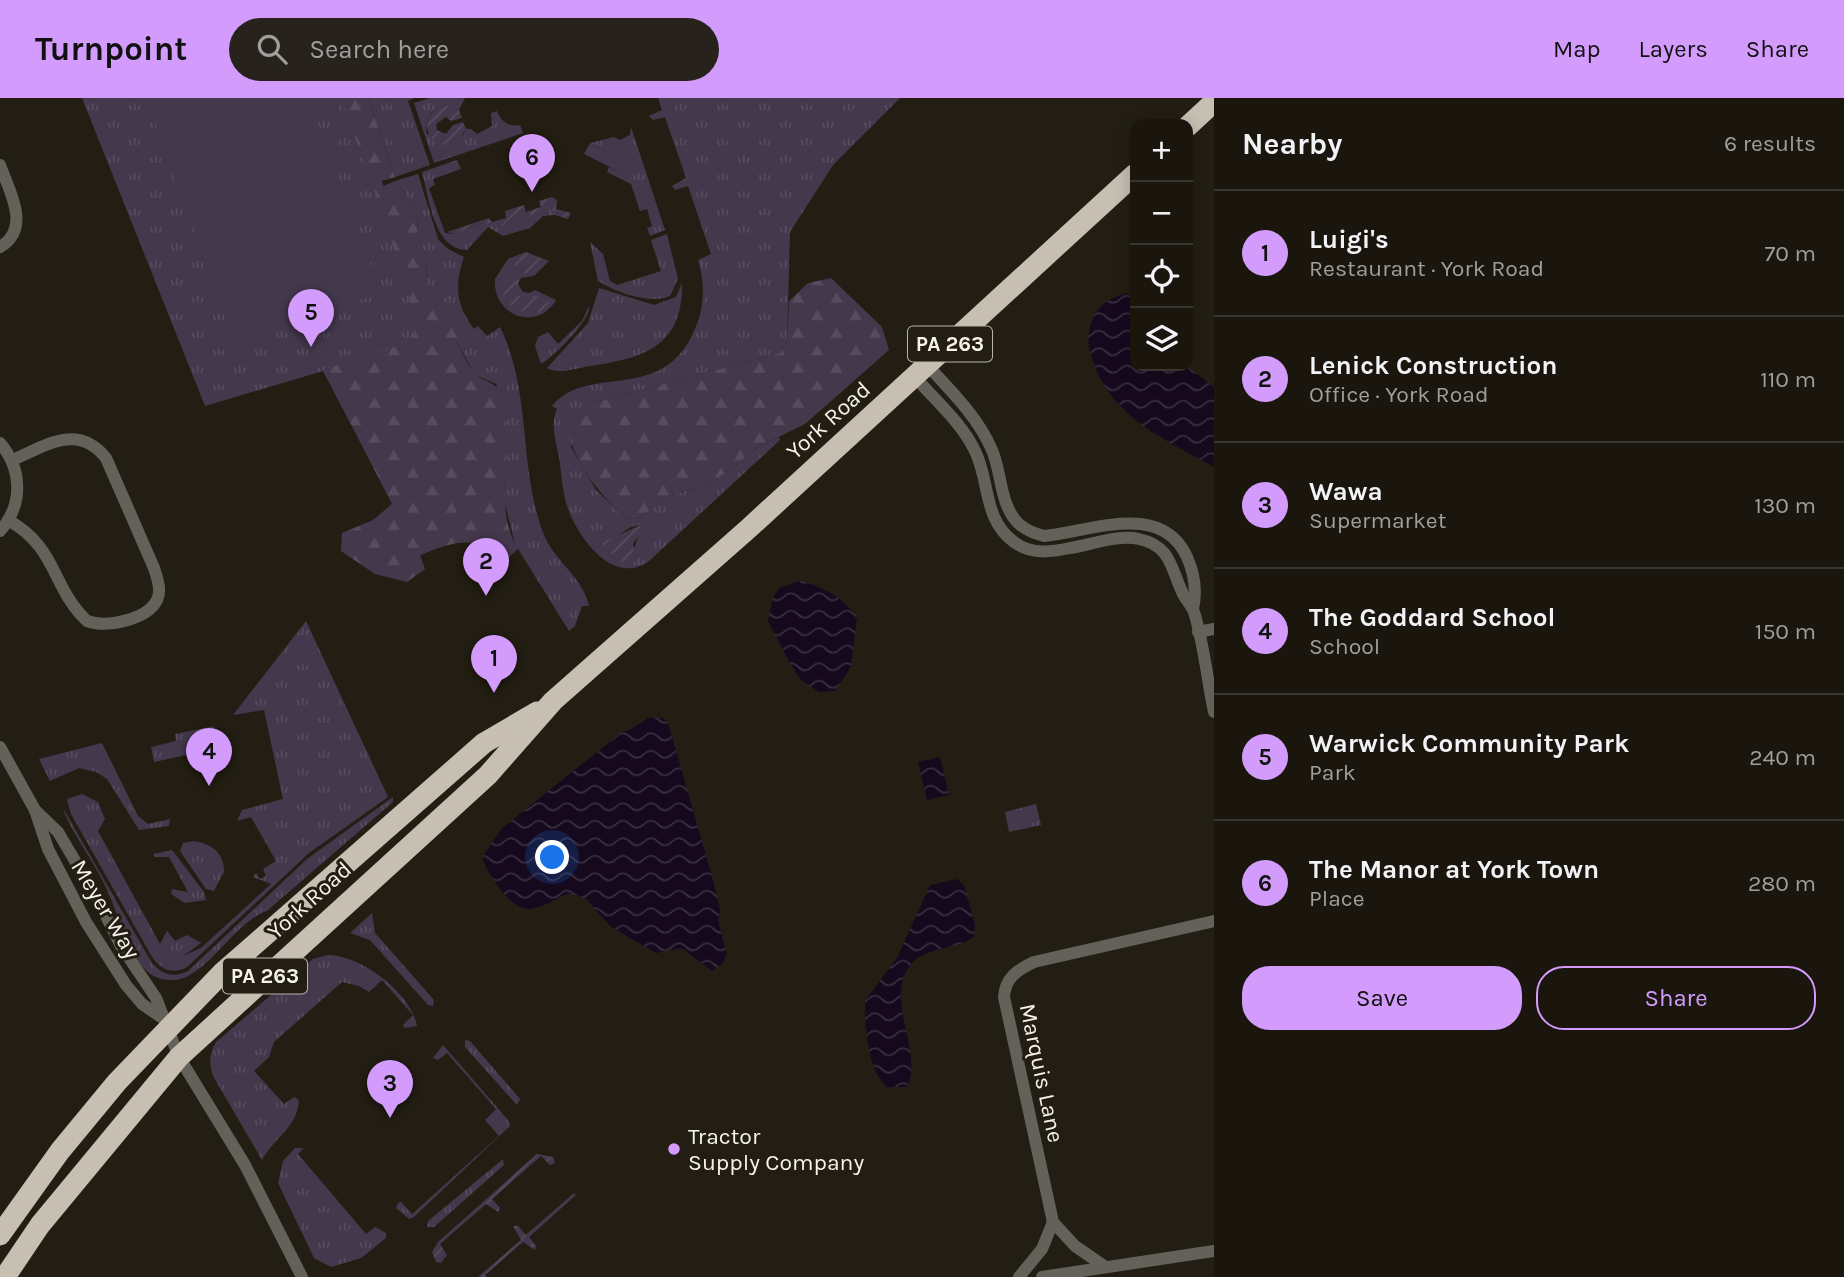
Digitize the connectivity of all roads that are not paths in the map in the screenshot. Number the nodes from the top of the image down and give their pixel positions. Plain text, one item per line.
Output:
1 (1214, 102) edge
2 (1193, 121) edge
3 (0, 165) edge
4 (1130, 179) edge
5 (0, 247) edge
6 (921, 370) junction
7 (0, 443) edge
8 (13, 460) junction
9 (8, 520) junction
10 (0, 531) edge
11 (1193, 609) junction
12 (1214, 629) edge
13 (1198, 632) junction
14 (553, 701) junction
15 (1214, 712) edge
16 (0, 747) edge
17 (35, 810) junction
18 (1214, 921) edge
19 (163, 1023) junction
20 (179, 1057) junction
21 (1053, 1222) junction
22 (0, 1235) edge
23 (1214, 1251) edge
24 (1104, 1266) junction
25 (5, 1277) edge
26 (302, 1277) edge
27 (1019, 1277) edge
28 (1042, 1277) edge

1 - 2 highway
3 - 5 street
4 - 6 highway, York Road / PA 263
6 - 11 street
6 - 11 street
6 - 14 highway, York Road / PA 263
7 - 8 street
8 - 9 street
8 - 9 street
9 - 10 street
11 - 13 street
12 - 13 street
13 - 15 street
14 - 19 highway, York Road / PA 263
14 - 20 highway, York Road / PA 263
16 - 17 street, Meyer Way
17 - 19 street, Meyer Way
17 - 19 street, Meyer Way
18 - 21 street, Marquis Lane
19 - 20 street
19 - 22 highway, York Road / PA 263
20 - 25 highway, York Road / PA 263
20 - 26 street
21 - 24 street
21 - 27 street
23 - 24 street
24 - 28 street

